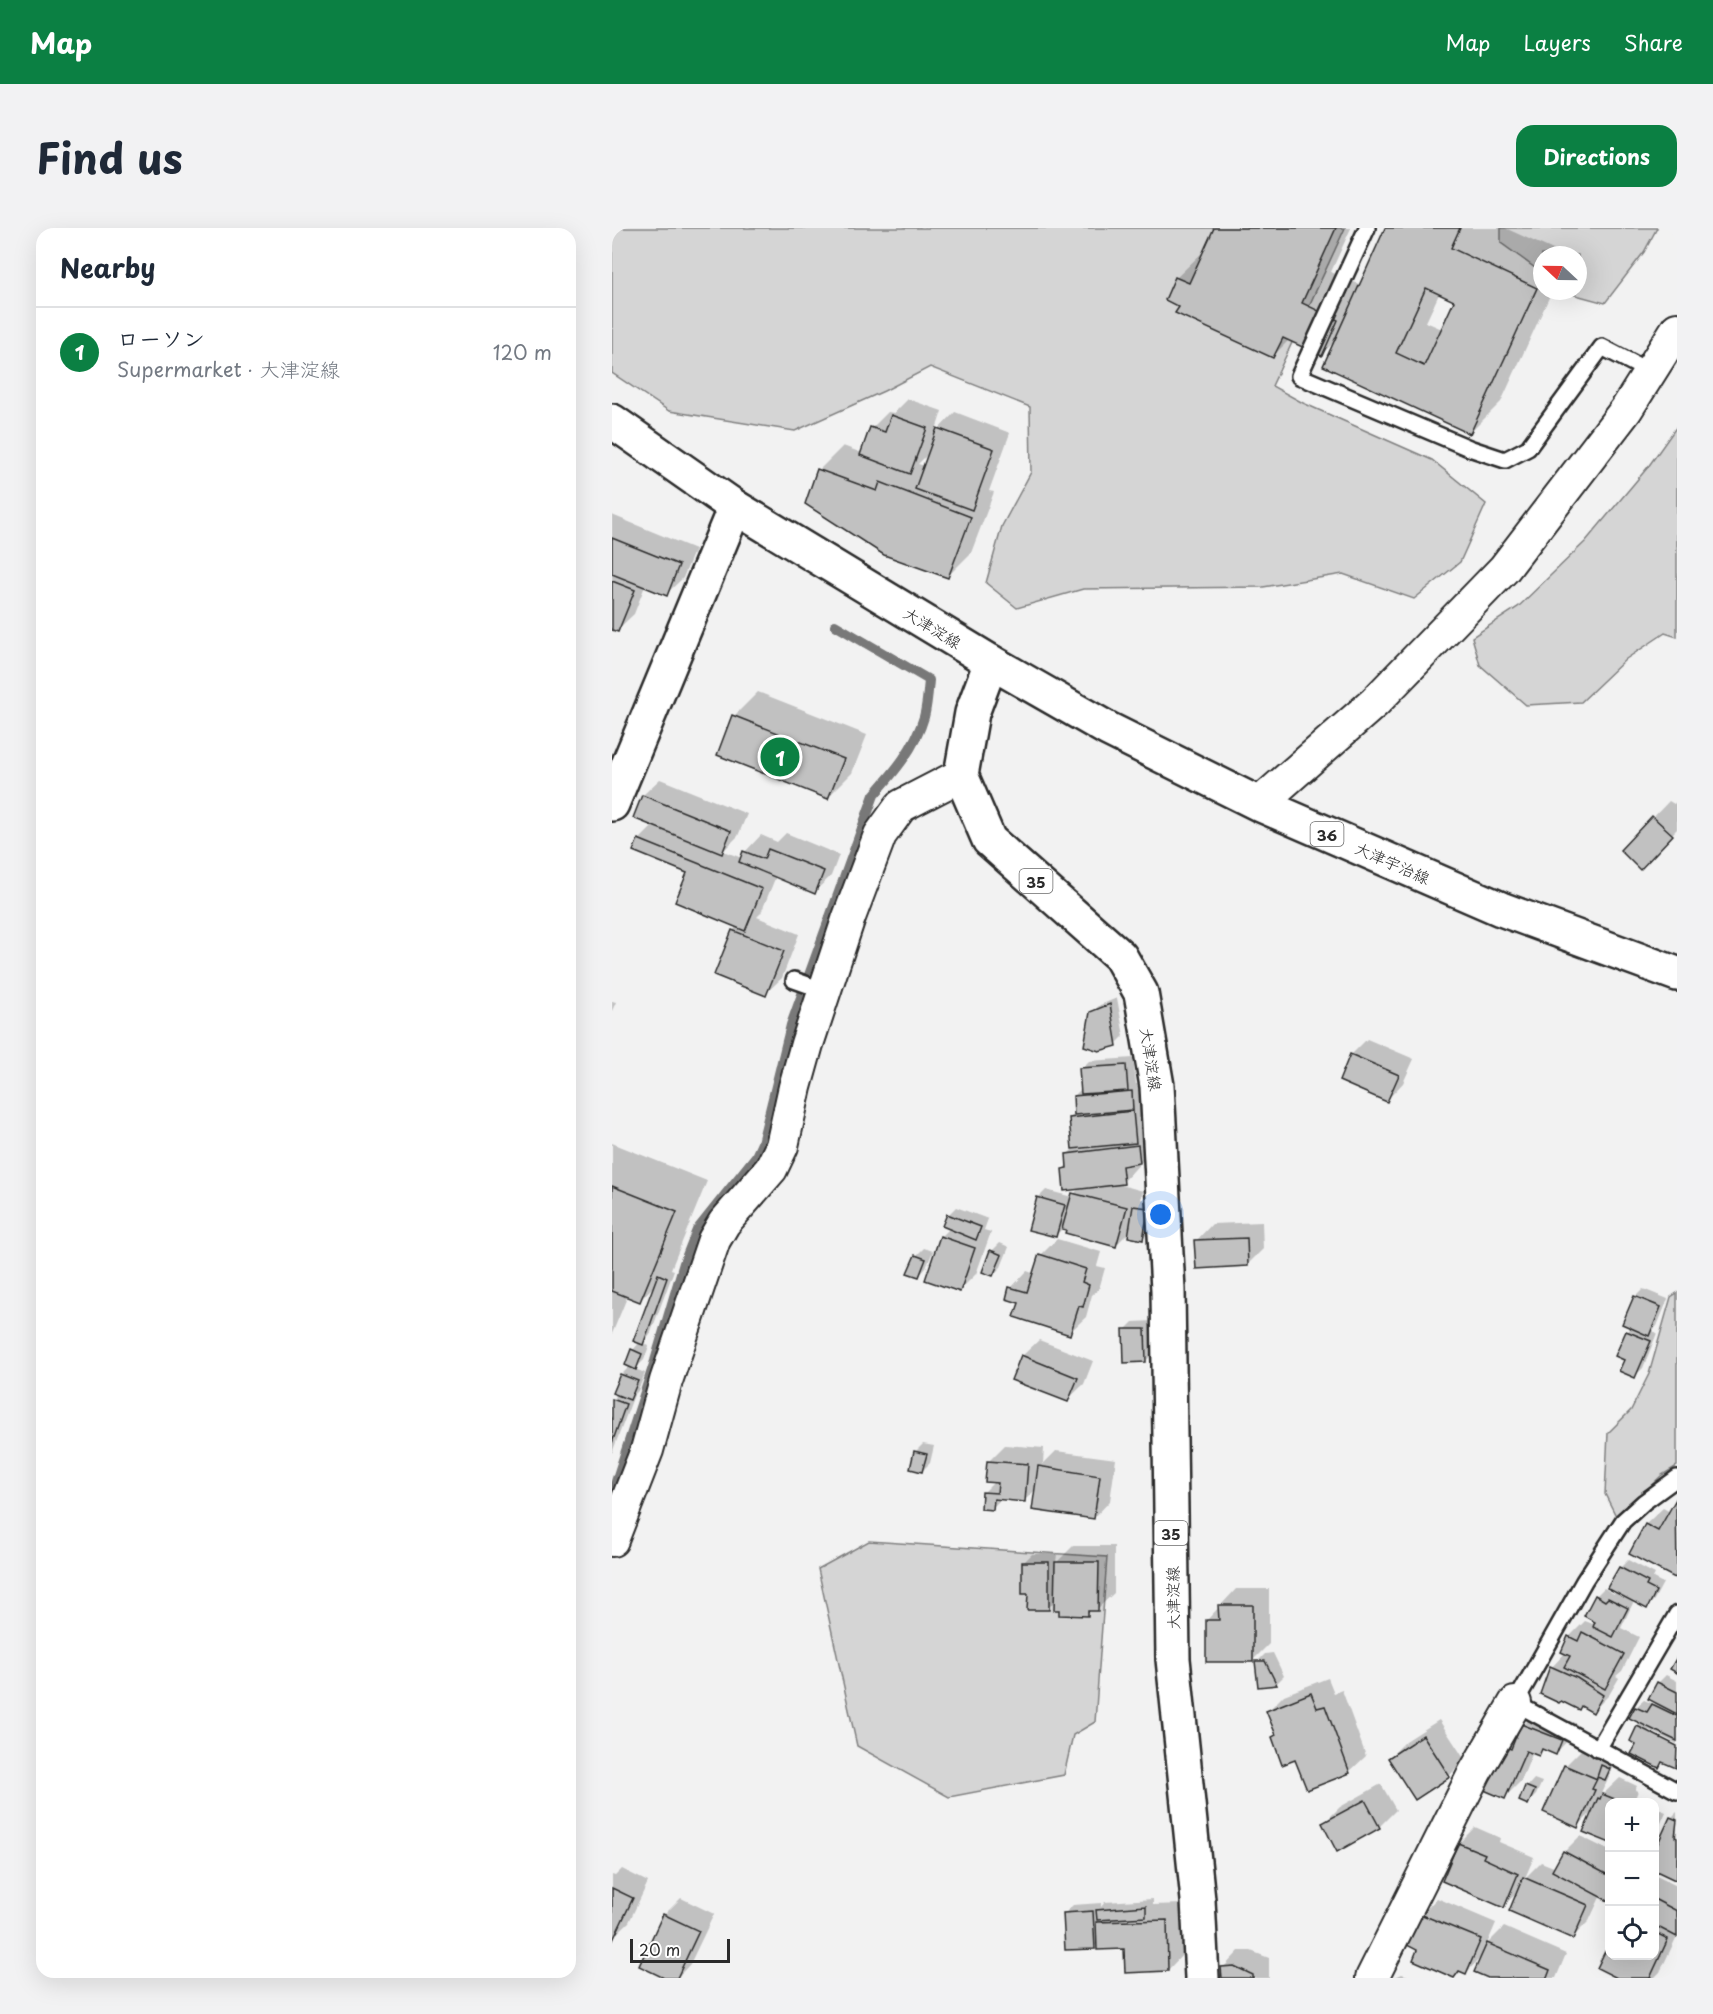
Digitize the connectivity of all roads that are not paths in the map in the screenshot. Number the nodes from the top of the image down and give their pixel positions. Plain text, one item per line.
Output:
1 (1367, 228) edge
2 (1677, 329) edge
3 (1650, 372) junction
4 (612, 421) edge
5 (735, 507) junction
6 (991, 662) junction
7 (961, 775) junction
8 (612, 804) edge
9 (1259, 804) junction
10 (1677, 974) edge
11 (794, 980) dead end
12 (820, 989) junction
13 (1677, 1478) edge
14 (612, 1540) edge
15 (1677, 1614) edge
16 (1515, 1703) junction
17 (1598, 1749) junction
18 (1677, 1791) edge
19 (1202, 1978) edge
20 (1372, 1978) edge

1 - 3 lane
2 - 3 street
3 - 9 street
4 - 5 main road, 大津淀線
5 - 6 main road, 大津淀線
5 - 8 main road
6 - 7 main road
6 - 9 main road, 大津宇治線 / 36
7 - 12 street
7 - 19 main road, 大津淀線 / 35
9 - 10 main road, 大津宇治線 / 36
11 - 12 lane
12 - 14 street
13 - 16 lane
15 - 17 lane
16 - 17 lane
16 - 20 street
17 - 18 lane

